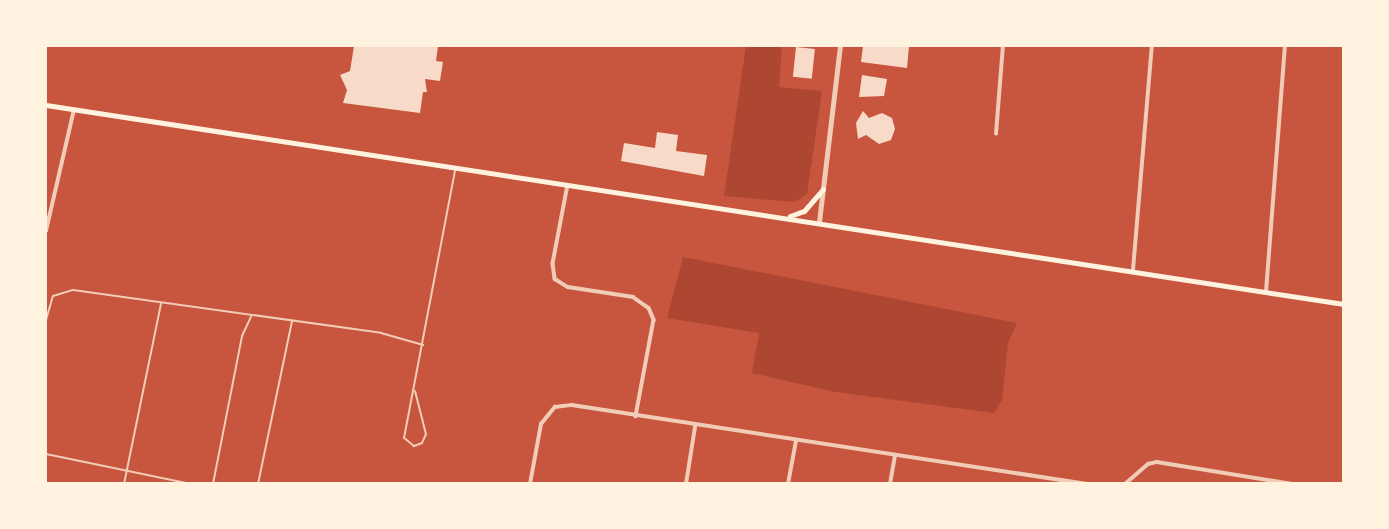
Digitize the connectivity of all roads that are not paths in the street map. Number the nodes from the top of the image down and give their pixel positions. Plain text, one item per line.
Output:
1 (840, 46) edge
2 (1003, 46) edge
3 (1152, 46) edge
4 (1285, 46) edge
5 (46, 105) edge
6 (74, 110) junction
7 (996, 134) dead end
8 (455, 168) junction
9 (568, 184) junction
10 (824, 189) junction
11 (787, 216) junction
12 (819, 222) junction
13 (46, 231) edge
14 (1133, 270) junction
15 (1266, 292) junction
16 (162, 302) junction
17 (1343, 304) edge
18 (253, 314) junction
19 (46, 320) edge
20 (292, 320) junction
21 (423, 345) junction
22 (415, 391) junction
23 (636, 416) junction
24 (695, 427) junction
25 (796, 441) junction
26 (46, 454) edge
27 (895, 456) junction
28 (125, 470) junction
29 (124, 484) edge
30 (191, 484) edge
31 (214, 484) edge
32 (258, 484) edge
33 (530, 484) edge
34 (686, 484) edge
35 (788, 484) edge
36 (890, 484) edge
37 (1087, 484) edge
38 (1125, 484) edge
39 (1293, 484) edge

1 - 10 street
2 - 7 street
3 - 14 street
4 - 15 street
5 - 6 main road
6 - 8 main road
6 - 13 street
8 - 9 main road
8 - 21 lane
9 - 11 main road
9 - 23 street
10 - 11 main road
10 - 12 street
11 - 12 main road
12 - 14 main road
14 - 15 main road
15 - 17 main road
16 - 18 lane
16 - 19 lane
16 - 28 lane
18 - 20 lane
18 - 31 lane
20 - 21 lane
20 - 32 lane
21 - 22 lane
22 - 22 lane
23 - 24 street
23 - 33 street
24 - 25 street
24 - 34 street
25 - 27 street
25 - 35 street
26 - 28 lane
27 - 36 street
27 - 37 street
28 - 29 lane
28 - 30 lane
38 - 39 street

